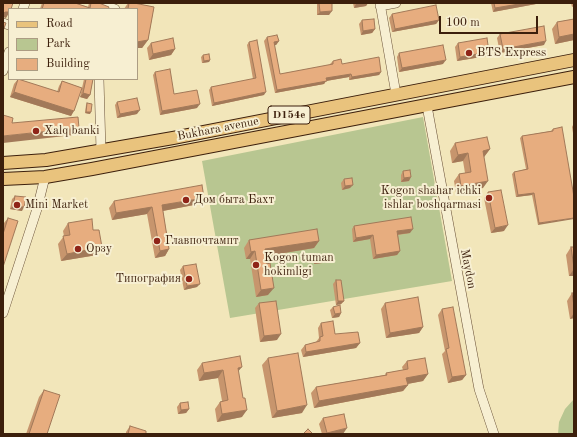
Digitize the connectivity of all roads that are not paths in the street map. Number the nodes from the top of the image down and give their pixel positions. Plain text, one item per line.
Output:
1 (97, 3) edge
2 (396, 3) edge
3 (380, 5) edge
4 (113, 8) edge
5 (8, 55) edge
6 (574, 60) edge
7 (3, 71) edge
8 (574, 77) edge
9 (99, 80) edge
10 (423, 89) junction
11 (396, 94) junction
12 (427, 106) junction
13 (173, 138) junction
14 (101, 150) junction
15 (175, 153) junction
16 (3, 162) edge
17 (45, 177) junction
18 (3, 179) edge
19 (3, 313) edge
20 (494, 434) edge

1 - 4 street
2 - 3 street
3 - 11 street
5 - 7 street
6 - 10 main road, Bukhara avenue / D154e
8 - 12 main road, Bukhara avenue / D154e
9 - 14 street
10 - 11 main road, Bukhara avenue / D154e
10 - 12 main road
11 - 13 main road, Bukhara avenue / D154e
12 - 15 main road, Bukhara avenue / D154e
12 - 20 street, Maydon
13 - 14 main road, Bukhara avenue / D154e
13 - 15 main road
14 - 16 main road, Bukhara avenue / D154e
15 - 17 main road, Bukhara avenue / D154e
17 - 18 main road, Bukhara avenue / D154e
17 - 19 street

